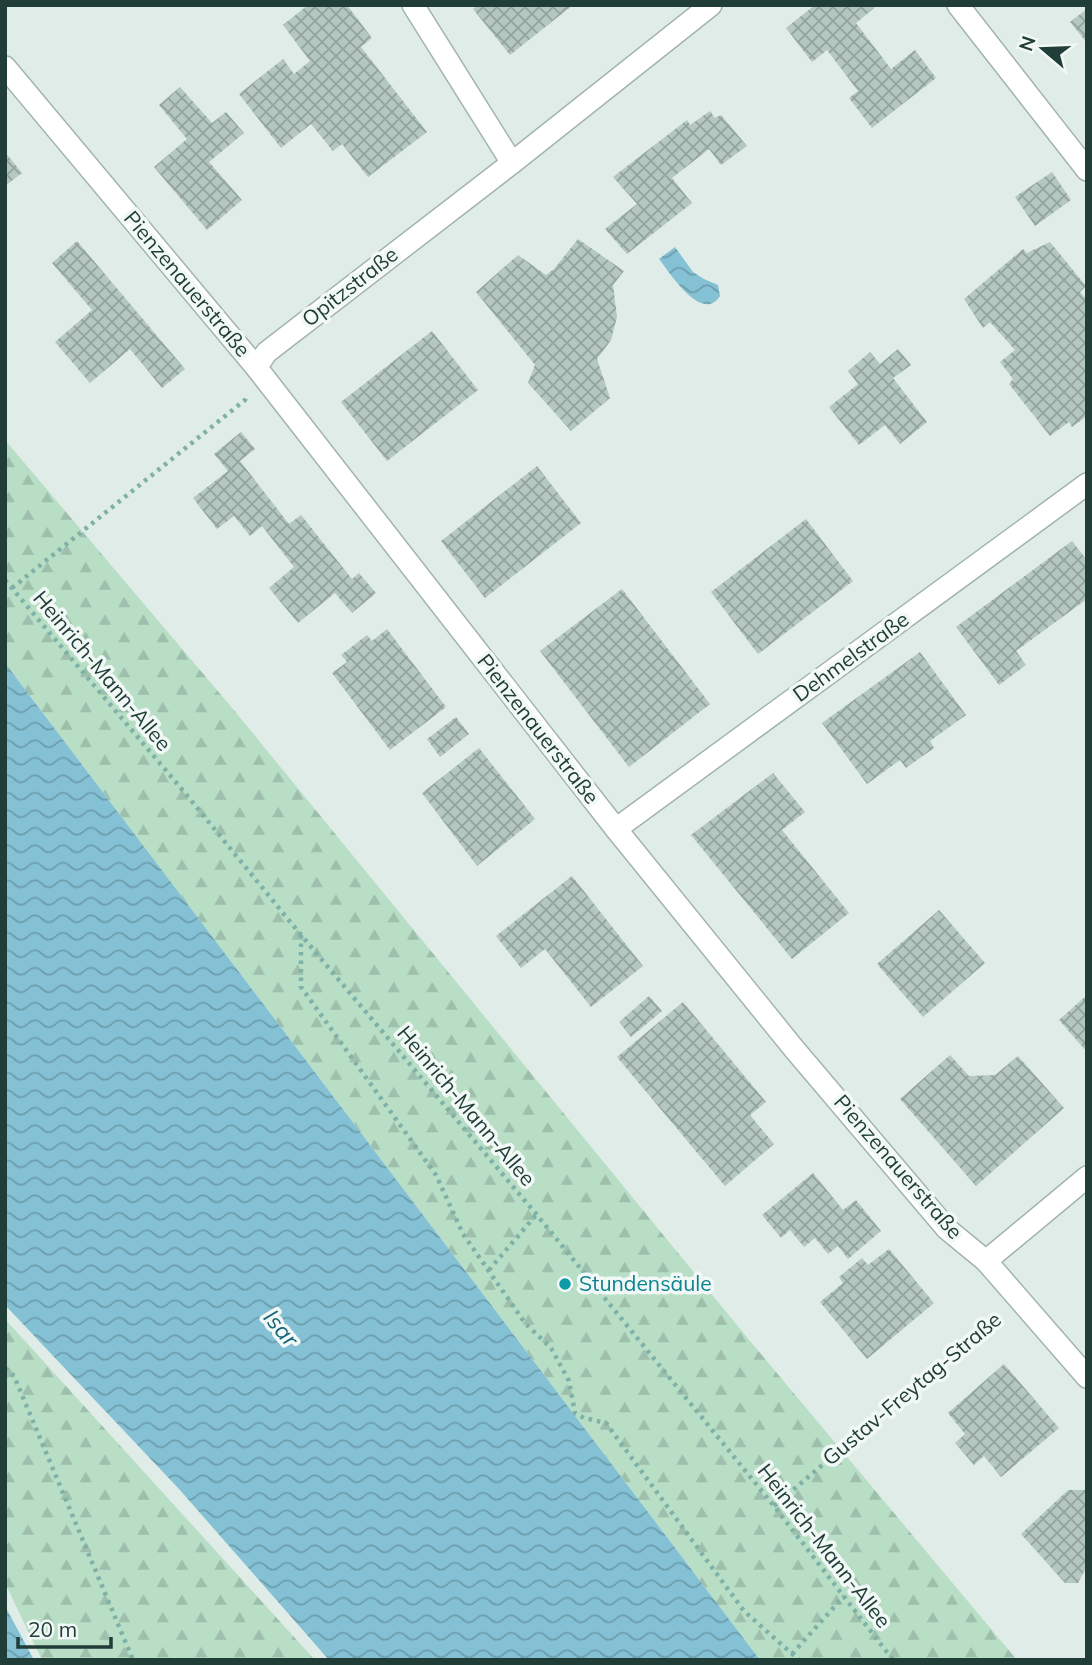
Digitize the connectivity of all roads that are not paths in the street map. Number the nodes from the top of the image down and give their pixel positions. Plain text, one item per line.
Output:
1 (413, 5) edge
2 (711, 5) edge
3 (958, 5) edge
4 (5, 67) edge
5 (512, 163) junction
6 (1087, 170) edge
7 (256, 367) junction
8 (1087, 484) edge
9 (616, 829) junction
10 (1087, 1177) edge
11 (986, 1261) junction
12 (1087, 1377) edge

1 - 5 street
2 - 5 street, Opitzstraße
3 - 6 street
4 - 7 street, Pienzenauerstraße
5 - 7 street, Opitzstraße
7 - 9 street, Pienzenauerstraße
8 - 9 street, Dehmelstraße
9 - 11 street, Pienzenauerstraße
10 - 11 street
11 - 12 street, Pienzenauerstraße

